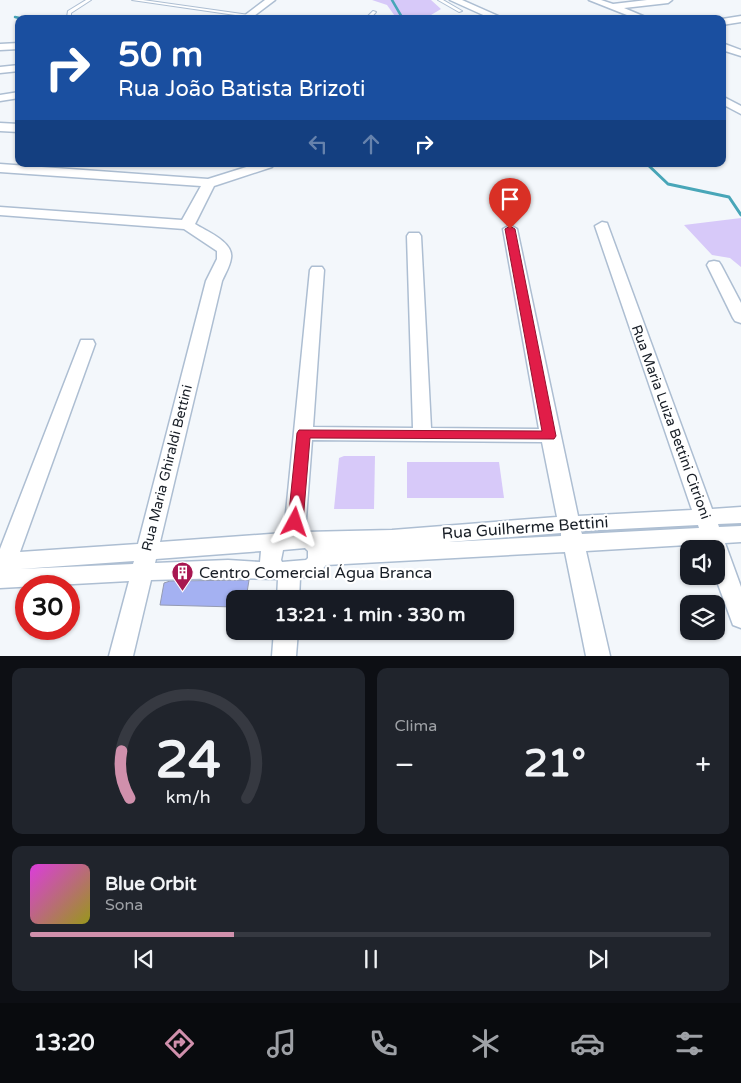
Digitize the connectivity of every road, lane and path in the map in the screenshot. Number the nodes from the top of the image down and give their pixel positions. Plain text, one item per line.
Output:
1 (89, 0) edge
2 (134, 0) edge
3 (168, 0) edge
4 (271, 0) edge
5 (440, 0) edge
6 (454, 0) edge
7 (581, 0) edge
8 (593, 0) edge
9 (668, 0) edge
10 (612, 7) junction
11 (460, 11) dead end
12 (374, 12) dead end
13 (69, 15) edge
14 (249, 15) edge
15 (371, 15) edge
16 (491, 15) edge
17 (622, 15) edge
18 (635, 15) edge
19 (741, 19) edge
20 (726, 21) edge
21 (15, 46) edge
22 (0, 47) edge
23 (726, 48) edge
24 (726, 51) edge
25 (740, 53) edge
26 (15, 68) edge
27 (0, 70) edge
28 (15, 96) edge
29 (0, 98) edge
30 (726, 100) edge
31 (741, 101) edge
32 (726, 102) edge
33 (741, 111) edge
34 (259, 167) edge
35 (0, 168) edge
36 (209, 183) junction
37 (0, 211) edge
38 (187, 225) junction
39 (602, 226) dead end
40 (510, 229) dead end
41 (414, 236) dead end
42 (714, 265) dead end
43 (317, 270) dead end
44 (741, 318) edge
45 (87, 344) dead end
46 (304, 433) junction
47 (422, 433) junction
48 (550, 436) junction
49 (741, 515) edge
50 (708, 526) junction
51 (572, 534) junction
52 (741, 534) edge
53 (299, 545) junction
54 (144, 562) junction
55 (2, 570) edge
56 (283, 570) junction
57 (286, 590) edge
58 (741, 618) edge
59 (285, 640) edge
60 (121, 656) edge
61 (284, 656) edge
62 (598, 656) edge

1 - 13 lane
2 - 14 lane
3 - 14 lane
4 - 14 street
5 - 11 lane
6 - 16 street
7 - 17 street
8 - 10 street
9 - 10 street
10 - 18 street
12 - 15 lane
19 - 20 street
21 - 22 street
23 - 25 street
24 - 25 street
26 - 27 street
28 - 29 street
30 - 31 street
32 - 33 street
34 - 36 street
35 - 36 street
36 - 38 street
37 - 38 street
38 - 54 street, Rua Maria Ghiraldi Bettini
39 - 50 street, Rua Maria Luiza Bettini Citrioni
40 - 48 street
41 - 47 street
42 - 44 street
43 - 46 street
45 - 55 street
46 - 47 street
46 - 53 street
47 - 48 street
48 - 51 street
49 - 50 street, Rua Guilherme Bettini
50 - 51 street, Rua Guilherme Bettini
50 - 52 street, Rua Guilherme Bettini
50 - 58 street, Rua Maria Luiza Bettini Citrioni
51 - 53 street, Rua Guilherme Bettini
51 - 62 street
53 - 54 street, Rua Guilherme Bettini
53 - 56 street
53 - 56 street, Rua Guilherme Bettini
54 - 55 street, Rua Guilherme Bettini
54 - 56 street, Rua Guilherme Bettini
54 - 60 street, Rua Maria Ghiraldi Bettini
56 - 57 street
59 - 61 street

